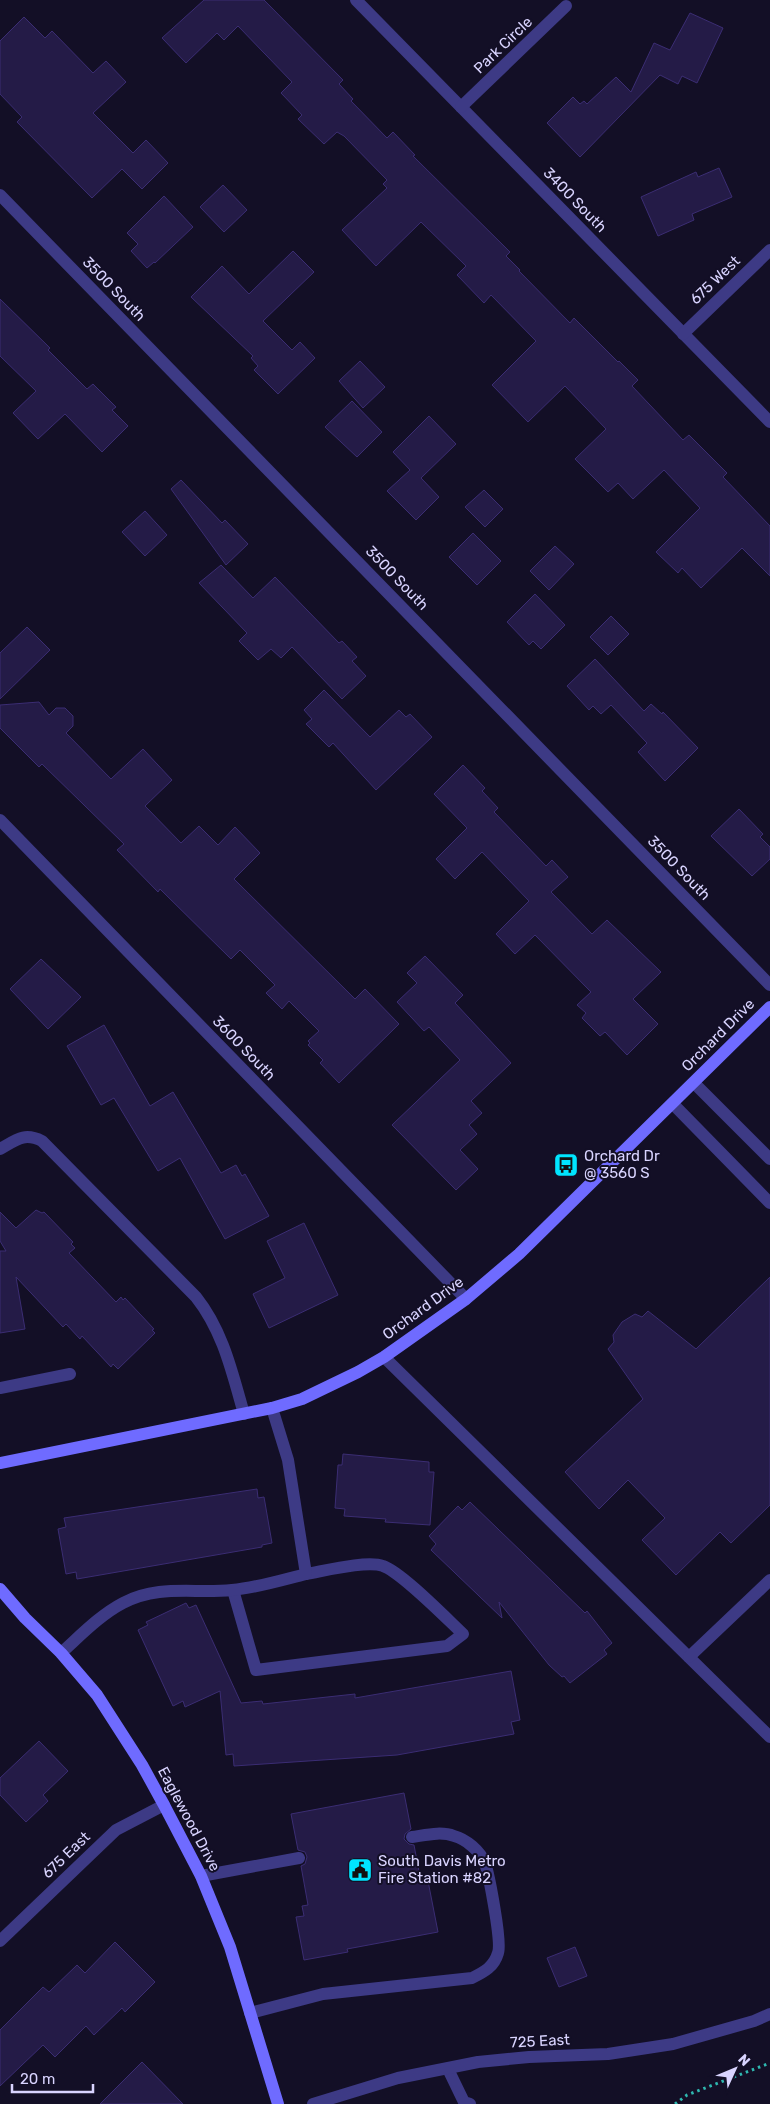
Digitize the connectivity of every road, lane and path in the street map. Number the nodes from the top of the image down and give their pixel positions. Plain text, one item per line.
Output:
1 (356, 0) edge
2 (566, 6) dead end
3 (462, 107) junction
4 (0, 195) edge
5 (770, 250) edge
6 (683, 334) junction
7 (770, 422) edge
8 (0, 820) edge
9 (770, 984) edge
10 (770, 1007) edge
11 (694, 1083) junction
12 (673, 1104) junction
13 (0, 1149) edge
14 (770, 1159) edge
15 (770, 1203) edge
16 (466, 1299) junction
17 (384, 1357) junction
18 (70, 1374) dead end
19 (0, 1388) edge
20 (272, 1408) junction
21 (244, 1414) junction
22 (0, 1463) edge
23 (306, 1574) junction
24 (770, 1580) edge
25 (0, 1589) edge
26 (233, 1590) junction
27 (61, 1653) junction
28 (689, 1657) junction
29 (770, 1736) edge
30 (164, 1805) junction
31 (412, 1837) dead end
32 (299, 1858) dead end
33 (201, 1876) junction
34 (0, 1941) edge
35 (250, 2013) junction
36 (770, 2014) edge
37 (770, 2063) edge
38 (448, 2069) junction
39 (278, 2104) edge
40 (313, 2104) edge
41 (470, 2104) edge
42 (675, 2104) edge

1 - 3 street, 3400 South
2 - 3 street, Park Circle
3 - 6 street, 3400 South
4 - 9 street, 3500 South
5 - 6 street, 675 West
6 - 7 street, 3400 South
8 - 16 street, 3600 South
10 - 11 main road, Orchard Drive
11 - 12 main road, Orchard Drive
11 - 14 street
12 - 15 street
12 - 16 main road, Orchard Drive
13 - 21 street
16 - 17 main road, Orchard Drive
17 - 20 main road, Orchard Drive
17 - 28 street
18 - 19 street
20 - 21 main road, Orchard Drive
20 - 23 street
21 - 22 main road, Orchard Drive
23 - 26 street
23 - 26 street
24 - 28 street
25 - 27 main road, Eaglewood Drive
26 - 27 street
27 - 30 main road, Eaglewood Drive
28 - 29 street
30 - 33 main road, Eaglewood Drive
30 - 34 street, 675 East
31 - 35 street
32 - 33 street
33 - 35 main road, Eaglewood Drive
35 - 39 main road, Eaglewood Drive
36 - 38 street, 725 East
37 - 42 path
38 - 40 street, 725 East
38 - 41 street

